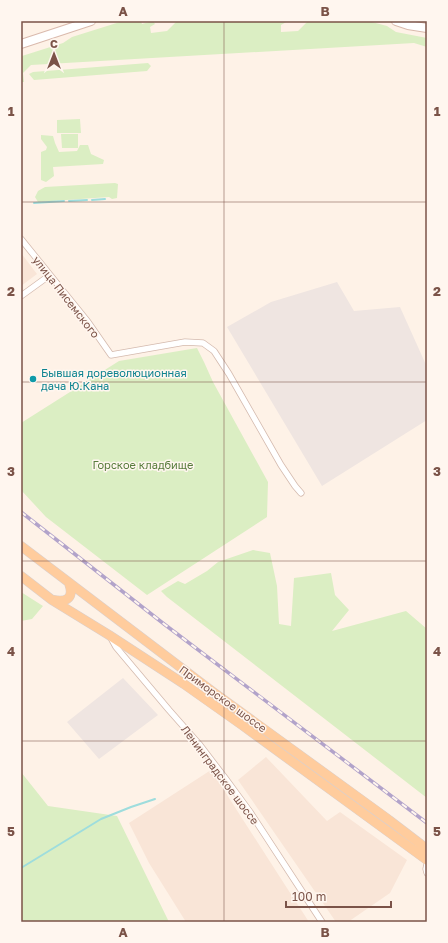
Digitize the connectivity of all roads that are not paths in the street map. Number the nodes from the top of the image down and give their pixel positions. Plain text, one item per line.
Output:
1 (91, 21) edge
2 (396, 21) edge
3 (427, 28) edge
4 (21, 44) edge
5 (21, 239) edge
6 (50, 275) junction
7 (21, 296) edge
8 (300, 493) dead end
9 (21, 546) edge
10 (21, 577) edge
11 (69, 583) junction
12 (52, 600) junction
13 (109, 635) junction
14 (427, 848) edge
15 (427, 860) edge
16 (427, 864) edge
17 (427, 873) edge
18 (322, 922) edge

1 - 4 main road
2 - 3 main road
5 - 6 street, улица Писемского
6 - 7 street
6 - 8 street, улица Писемского
9 - 11 main road, Приморское шоссе
10 - 12 main road, Приморское шоссе
11 - 12 main road
11 - 14 main road, Приморское шоссе
12 - 13 main road, Приморское шоссе
13 - 15 main road, Приморское шоссе
13 - 18 street, Ленинградское шоссе
16 - 17 street

